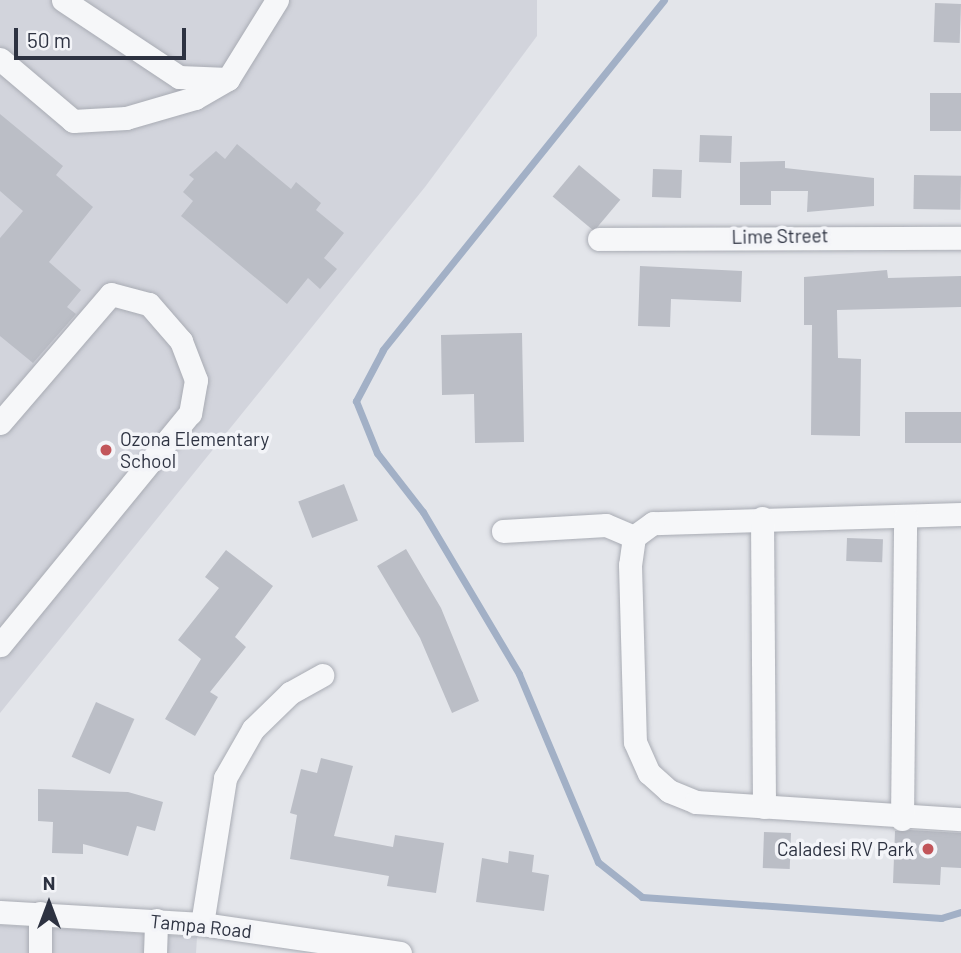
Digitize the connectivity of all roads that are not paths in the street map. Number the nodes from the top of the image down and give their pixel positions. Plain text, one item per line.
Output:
1 (63, 0) edge
2 (277, 0) edge
3 (0, 59) edge
4 (228, 79) junction
5 (961, 238) edge
6 (598, 239) dead end
7 (0, 423) edge
8 (961, 514) edge
9 (905, 516) junction
10 (762, 518) junction
11 (503, 531) dead end
12 (634, 537) junction
13 (0, 645) edge
14 (323, 675) dead end
15 (764, 807) junction
16 (902, 819) junction
17 (961, 819) edge
18 (0, 912) edge
19 (40, 913) junction
20 (156, 920) junction
21 (202, 924) junction
22 (371, 951) edge
23 (40, 953) edge
24 (155, 953) edge
25 (400, 953) edge

1 - 4 street
2 - 4 street
3 - 4 street
5 - 6 street, Lime Street
7 - 13 street
8 - 9 street
9 - 10 street
9 - 16 street
10 - 12 street
10 - 15 street
11 - 12 street
12 - 15 street
14 - 21 street
15 - 16 street
16 - 17 street
18 - 19 street, Tampa Road
19 - 20 street, Tampa Road
19 - 23 street
20 - 21 street, Tampa Road
20 - 24 street
21 - 22 street, Tampa Road
22 - 25 street, Tampa Road

